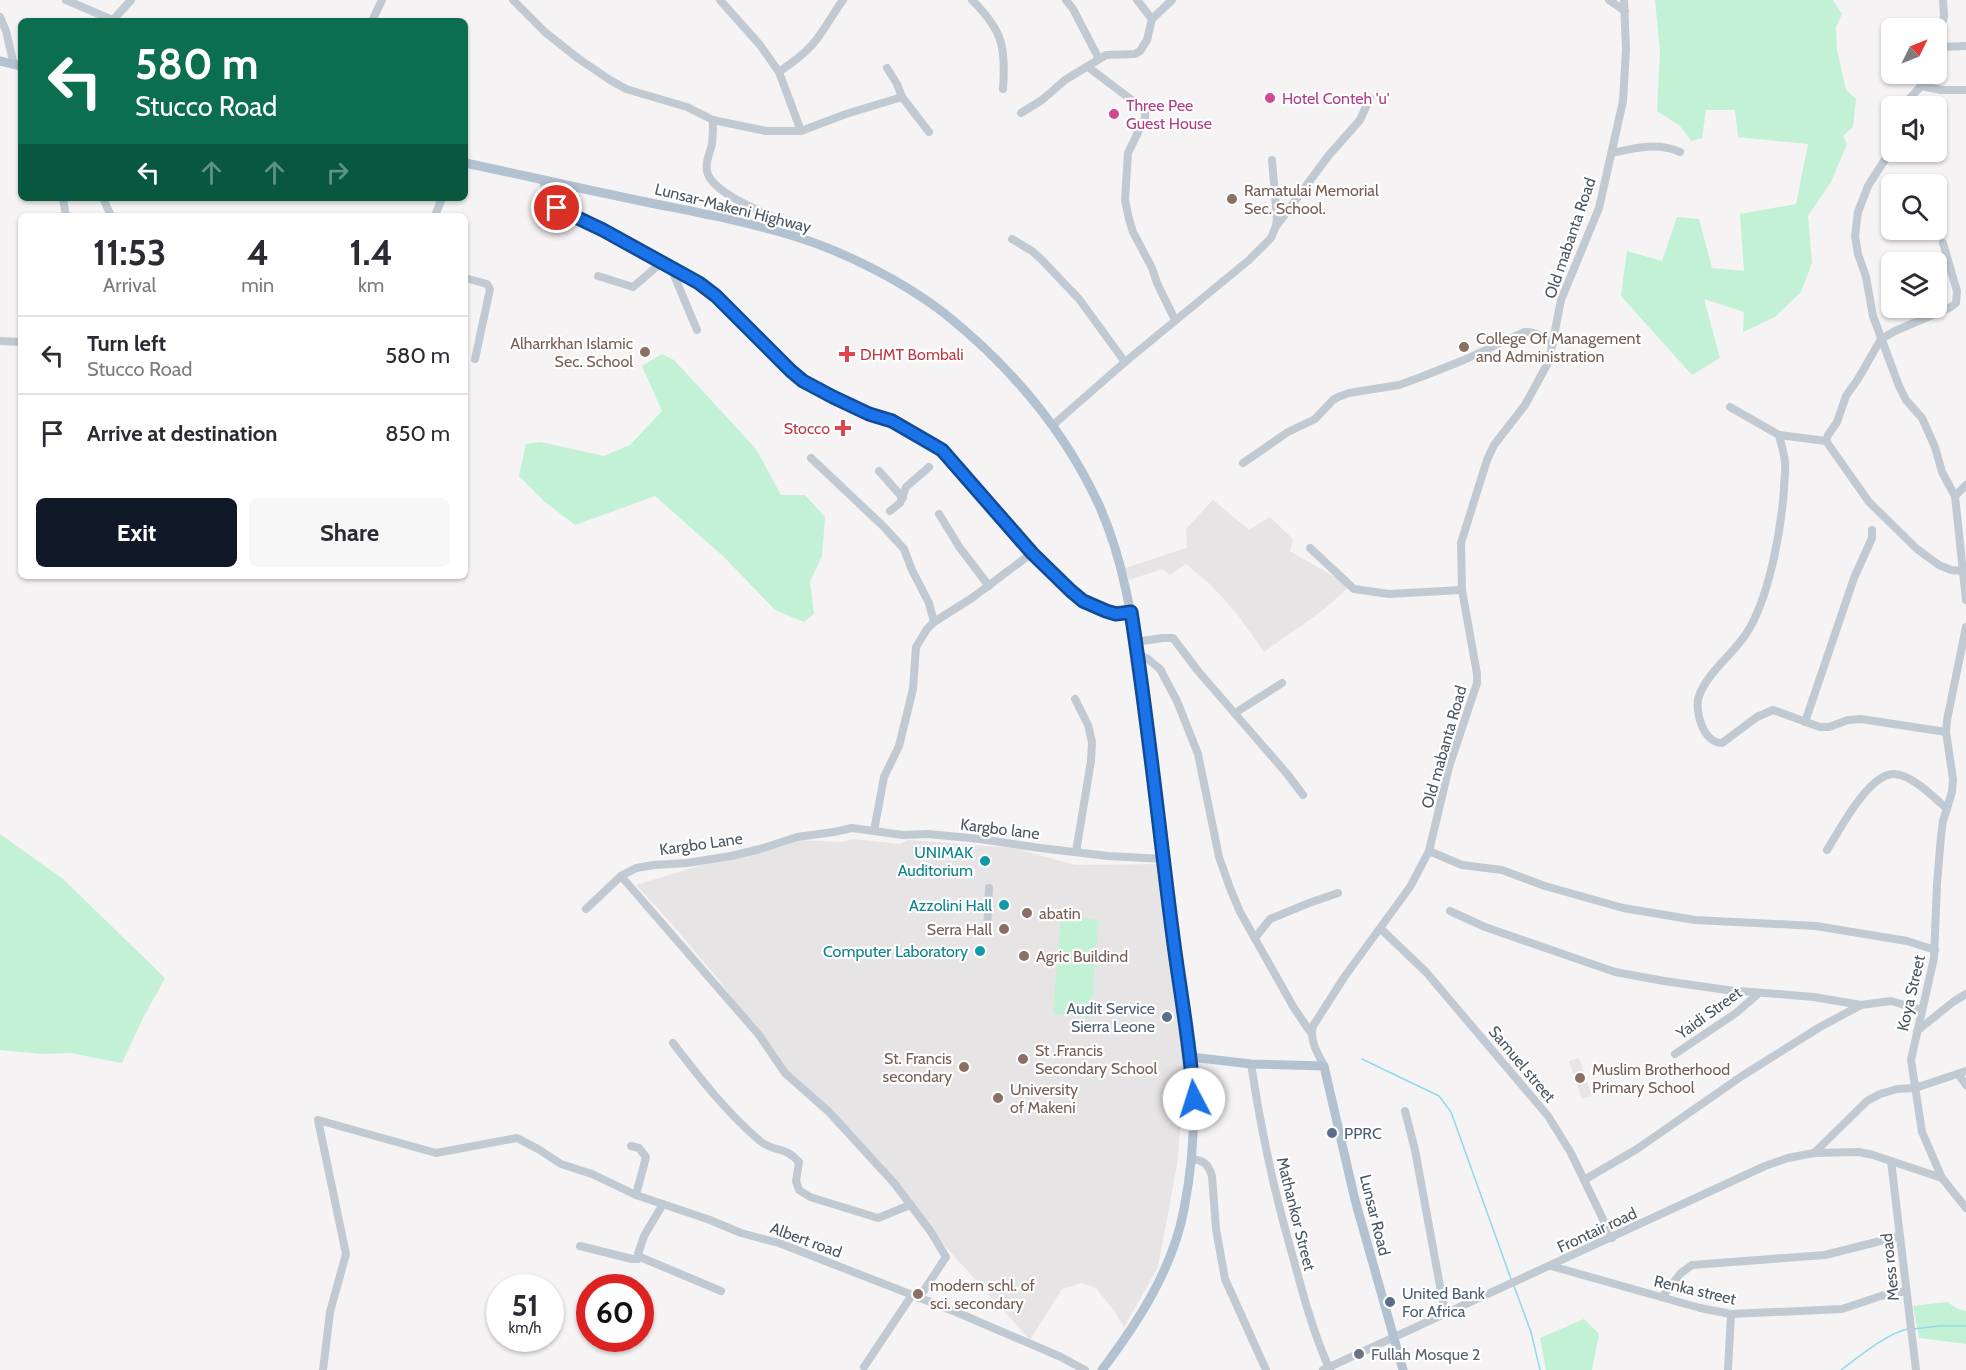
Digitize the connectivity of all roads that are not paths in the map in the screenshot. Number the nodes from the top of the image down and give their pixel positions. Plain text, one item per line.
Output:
1 (66, 0) edge
2 (131, 0) edge
3 (382, 0) edge
4 (513, 0) edge
5 (720, 0) edge
6 (843, 0) edge
7 (972, 0) edge
8 (1066, 0) edge
9 (1137, 0) edge
10 (1172, 0) edge
11 (1610, 0) edge
12 (1624, 0) edge
13 (1943, 0) edge
14 (1625, 11) junction
15 (0, 17) edge
16 (107, 18) edge
17 (116, 18) edge
18 (373, 18) edge
19 (1943, 18) edge
20 (1152, 19) junction
21 (1966, 46) edge
22 (1947, 47) edge
23 (1099, 59) junction
24 (0, 61) edge
25 (18, 65) edge
26 (1088, 67) junction
27 (887, 68) dead end
28 (779, 72) junction
29 (1922, 86) joint
30 (1003, 89) dead end
31 (1966, 90) edge
32 (1912, 96) edge
33 (902, 97) junction
34 (1370, 98) dead end
35 (1021, 113) dead end
36 (713, 120) junction
37 (801, 131) junction
38 (929, 132) dead end
39 (1680, 152) dead end
40 (1612, 153) junction
41 (1272, 160) dead end
42 (1884, 162) edge
43 (468, 164) edge
44 (543, 180) junction
45 (1276, 226) junction
46 (799, 237) junction
47 (1012, 239) dead end
48 (1943, 243) dead end
49 (661, 263) junction
50 (671, 268) junction
51 (598, 276) dead end
52 (468, 279) edge
53 (1175, 320) junction
54 (697, 330) dead end
55 (1881, 339) junction
56 (0, 341) edge
57 (18, 342) edge
58 (1553, 344) junction
59 (475, 360) dead end
60 (1125, 362) junction
61 (1730, 407) dead end
62 (1053, 425) junction
63 (1779, 435) junction
64 (1826, 441) junction
65 (811, 458) dead end
66 (1244, 463) dead end
67 (929, 467) dead end
68 (879, 471) dead end
69 (1966, 485) edge
70 (1955, 496) junction
71 (903, 498) junction
72 (890, 511) dead end
73 (939, 514) dead end
74 (1872, 530) dead end
75 (1310, 548) dead end
76 (1032, 553) junction
77 (1964, 571) junction
78 (989, 586) junction
79 (1462, 590) junction
80 (1966, 600) edge
81 (1131, 612) junction
82 (934, 622) junction
83 (1966, 627) edge
84 (1136, 642) junction
85 (1137, 654) junction
86 (1282, 683) dead end
87 (1075, 699) dead end
88 (1235, 713) junction
89 (1805, 722) junction
90 (1946, 732) junction
91 (1303, 795) dead end
92 (1947, 809) junction
93 (874, 831) junction
94 (834, 832) joint
95 (1827, 850) dead end
96 (1429, 851) junction
97 (1076, 852) junction
98 (1164, 859) junction
99 (621, 876) junction
100 (989, 888) dead end
101 (1338, 893) dead end
102 (586, 909) dead end
103 (1450, 911) dead end
104 (1381, 929) junction
105 (987, 931) dead end
106 (1255, 938) junction
107 (1935, 950) junction
108 (1759, 993) junction
109 (1966, 994) edge
110 (1861, 1005) junction
111 (1922, 1010) junction
112 (1917, 1031) junction
113 (1311, 1033) junction
114 (673, 1043) dead end
115 (1675, 1054) dead end
116 (1191, 1057) junction
117 (1251, 1064) junction
118 (1324, 1066) junction
119 (1962, 1072) edge
120 (1966, 1085) edge
121 (1916, 1088) junction
122 (1405, 1111) dead end
123 (631, 1146) dead end
124 (1814, 1153) junction
125 (1191, 1159) junction
126 (1891, 1161) junction
127 (1942, 1178) junction
128 (1584, 1180) junction
129 (636, 1195) junction
130 (663, 1204) junction
131 (910, 1205) junction
132 (1966, 1208) edge
133 (1900, 1236) junction
134 (1612, 1238) junction
135 (580, 1246) dead end
136 (640, 1257) junction
137 (1551, 1266) junction
138 (722, 1291) dead end
139 (1906, 1291) junction
140 (916, 1297) junction
141 (1662, 1297) junction
142 (1444, 1313) junction
143 (1731, 1314) junction
144 (1393, 1337) junction
145 (864, 1367) dead end
146 (1327, 1369) edge
147 (323, 1370) edge
148 (1086, 1370) edge
149 (1102, 1370) edge
150 (1266, 1370) edge
151 (1403, 1370) edge
152 (1728, 1370) edge
153 (1916, 1370) edge

1 - 16 street
2 - 17 street
3 - 18 street
4 - 36 street
5 - 28 street
6 - 28 street
7 - 30 street
8 - 23 street
9 - 20 street
10 - 20 street
11 - 14 street
12 - 14 street, Old mabanta Road
13 - 19 street
14 - 40 street, Old mabanta Road
15 - 25 street
20 - 23 street
21 - 22 street
23 - 26 street
24 - 25 main road
26 - 35 street
26 - 53 street
27 - 33 street
28 - 37 street
29 - 31 street
29 - 32 street
33 - 37 street
33 - 38 street
34 - 45 street
36 - 37 street
36 - 46 street
39 - 40 street
40 - 58 street, Old mabanta Road
41 - 45 street
42 - 55 street
43 - 44 main road, Lunsar-Makeni Highway
44 - 46 main road, Lunsar-Makeni Highway
44 - 49 street
45 - 53 street
46 - 62 main road, Lunsar-Makeni Highway
47 - 60 street
48 - 55 street
49 - 50 street
49 - 51 street
50 - 54 street
50 - 76 street
52 - 59 street
53 - 60 street
55 - 64 street
55 - 70 street
56 - 57 street
58 - 66 street
58 - 79 street, Old mabanta Road
60 - 62 street
61 - 63 street
62 - 81 main road, Lunsar-Makeni Highway
63 - 64 street
63 - 89 street
64 - 77 street
65 - 82 street
67 - 71 street
68 - 71 street
69 - 70 street
70 - 77 street
71 - 72 street
73 - 78 street
74 - 89 street
75 - 79 street
76 - 78 street
76 - 81 street
77 - 80 street
78 - 82 street
79 - 96 street, Old mabanta Road
81 - 84 main road, Lunsar-Makeni Highway
82 - 93 street
83 - 90 street, Koya Street
84 - 85 main road, Lunsar-Makeni Highway
84 - 88 street
85 - 98 main road, Lunsar-Makeni Highway
85 - 106 street
86 - 88 street
87 - 97 street
88 - 91 street
89 - 90 street
90 - 92 street, Koya Street
92 - 95 street
92 - 107 street, Koya Street
93 - 94 street, Kargbo lane
93 - 97 street, Kargbo lane
94 - 99 street, Kargbo Lane
96 - 104 street, Old mabanta Road
96 - 107 street
97 - 98 street, Kargbo lane
98 - 116 main road, Lunsar-Makeni Highway
99 - 102 street, Kargbo Lane
99 - 131 street
100 - 105 street
101 - 106 street
103 - 108 street
104 - 113 street, Old mabanta Road
104 - 128 street, Samuel street
106 - 113 street
107 - 111 street, Koya Street
108 - 110 street
108 - 115 street, Yaidi Street
109 - 112 street
110 - 111 street
110 - 128 street
111 - 112 street, Koya Street
112 - 121 street, Koya Street
113 - 118 street
114 - 131 street
116 - 117 main road
116 - 125 main road, Lunsar-Makeni Highway
117 - 118 main road
117 - 146 street, Mathankor Street
118 - 144 main road, Lunsar Road
119 - 120 street
119 - 121 street
121 - 124 street
121 - 127 street, Koya Street
122 - 142 street
123 - 129 street
124 - 126 street, Frontair road
124 - 134 street, Frontair road
125 - 149 main road, Lunsar-Makeni Highway
125 - 150 street
126 - 127 street, Frontair road
126 - 133 street, Mess road
127 - 132 street, Koya Street
128 - 134 street, Samuel street
129 - 130 street, Albert road
129 - 147 street, Albert road
130 - 136 street
130 - 140 street, Albert road
131 - 140 street
133 - 139 street, Mess road
133 - 141 street
134 - 137 street, Frontair road
135 - 136 street
136 - 138 street
137 - 141 street, Renka street
137 - 142 street, Frontair road
139 - 143 street, Renka street
139 - 153 street, Mess road
140 - 145 street
140 - 148 street, Albert road
141 - 143 street, Renka street
142 - 144 street, Frontair road
143 - 152 street
144 - 146 street, Frontair road
144 - 151 main road, Lunsar Road

